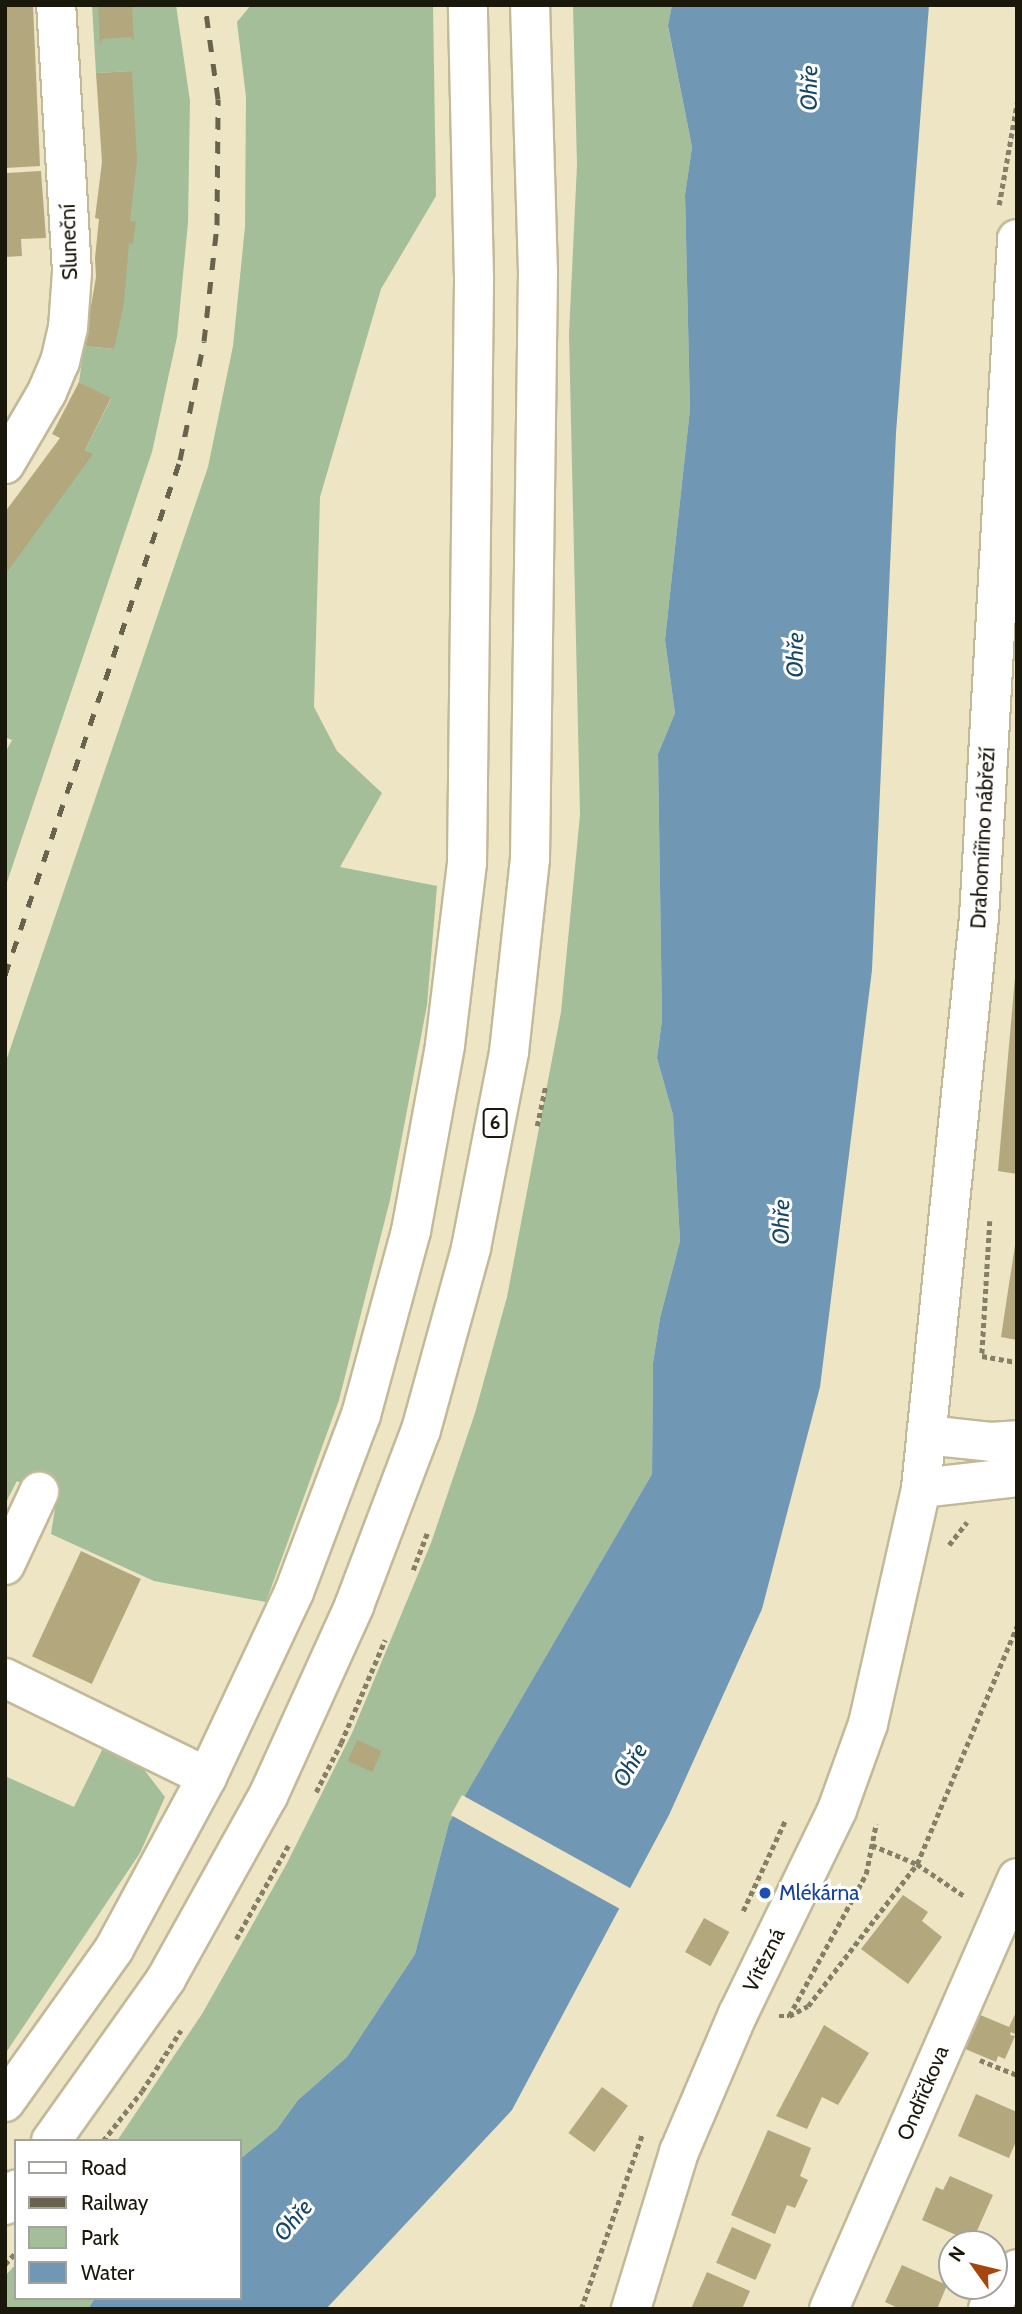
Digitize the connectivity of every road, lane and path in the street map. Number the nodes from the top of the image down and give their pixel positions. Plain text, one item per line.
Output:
1 (55, 5) edge
2 (468, 5) edge
3 (530, 5) edge
4 (1017, 239) edge
5 (5, 464) edge
6 (1008, 558) edge
7 (926, 1435) junction
8 (1017, 1440) edge
9 (1017, 1477) edge
10 (920, 1488) junction
11 (38, 1492) dead end
12 (976, 1517) dead end
13 (944, 1557) dead end
14 (5, 1566) edge
15 (1017, 1626) edge
16 (5, 1678) edge
17 (207, 1777) junction
18 (872, 1845) dead end
19 (917, 1864) junction
20 (1017, 1878) edge
21 (999, 1919) junction
22 (738, 2014) junction
23 (5, 2102) edge
24 (52, 2139) edge
25 (1017, 2269) edge
26 (631, 2309) edge
27 (830, 2309) edge
28 (988, 2309) edge

1 - 5 main road, Sluneční
2 - 17 main road
3 - 24 main road, 6
4 - 6 main road, Drahomířino nábřeží
6 - 7 main road, Drahomířino nábřeží
7 - 8 main road
7 - 10 main road, Vítězná
9 - 10 main road
10 - 22 main road, Vítězná
11 - 14 main road
12 - 13 path
15 - 19 path
16 - 17 main road
17 - 23 main road
18 - 19 path
19 - 21 path
19 - 22 path
20 - 21 main road, Ondříčkova
21 - 27 main road, Ondříčkova
22 - 26 main road, Vítězná
25 - 28 main road

